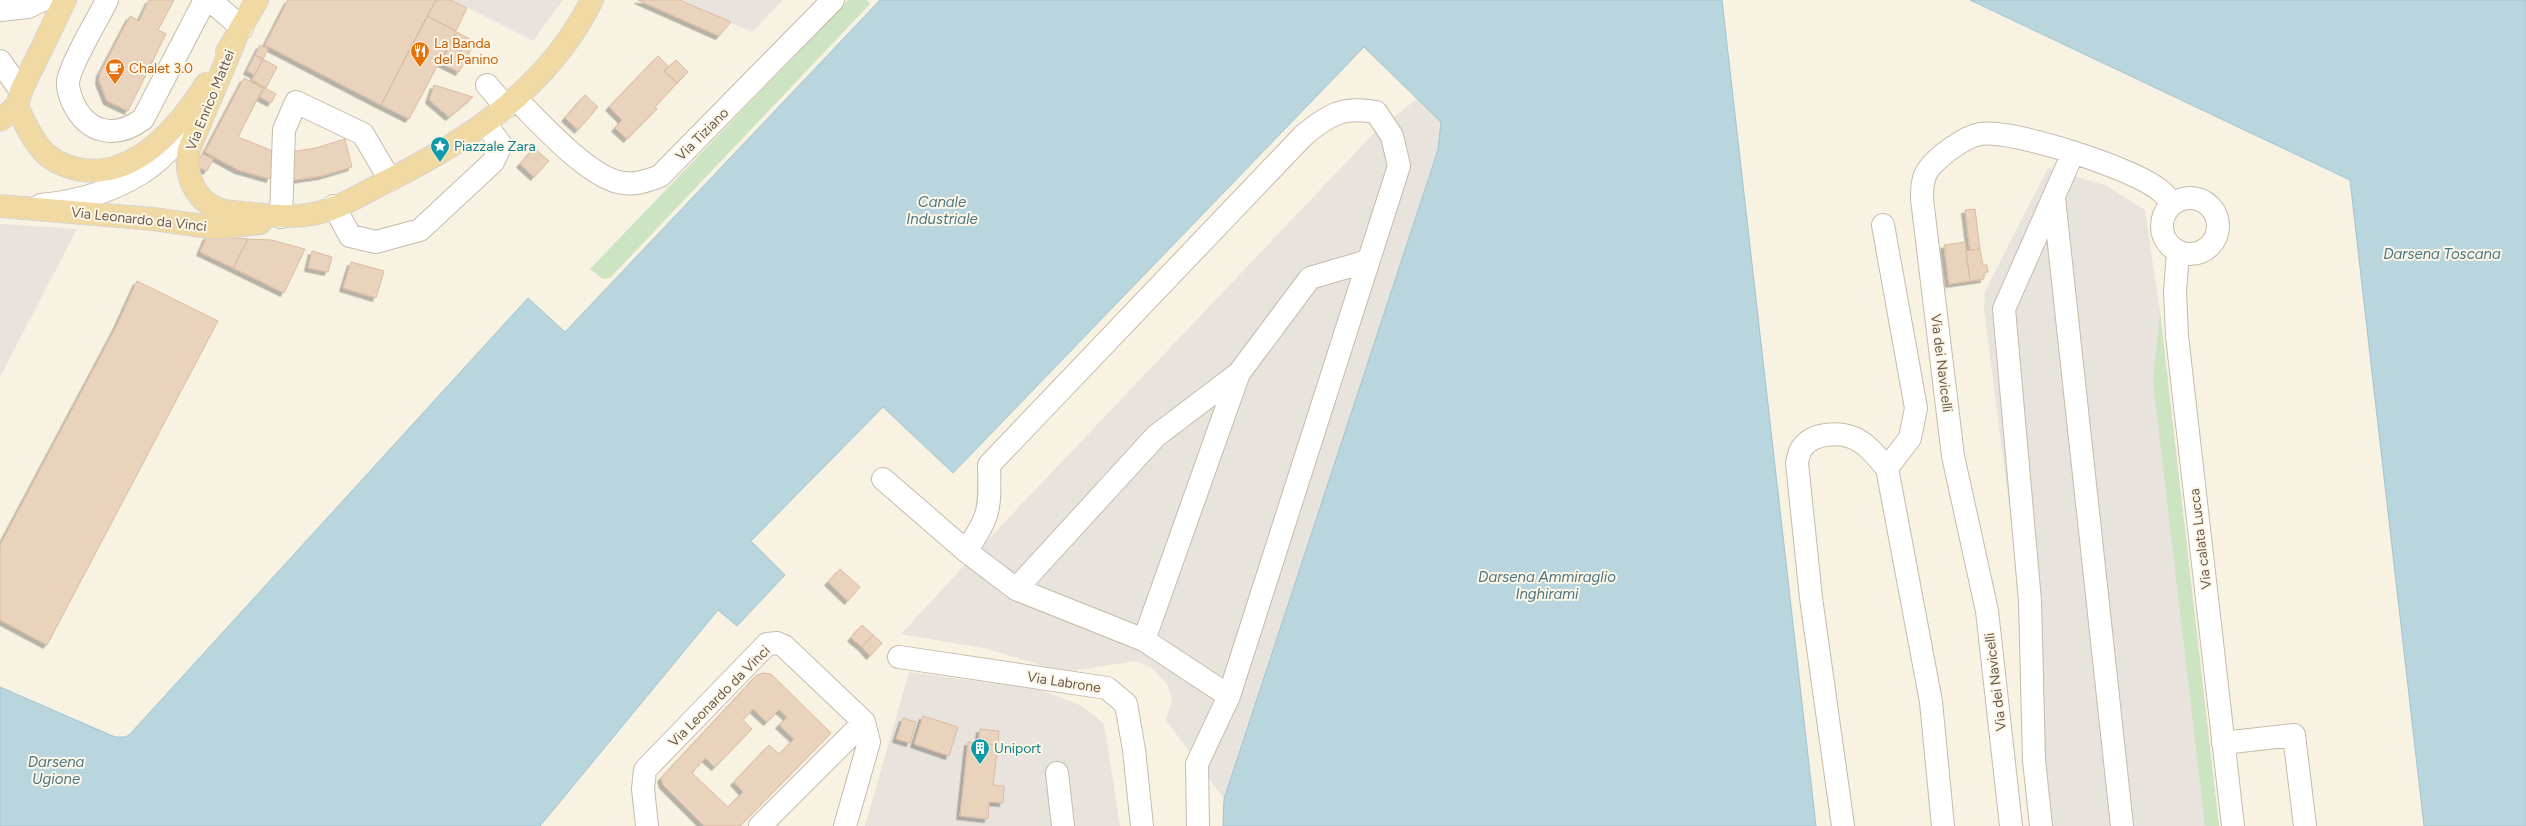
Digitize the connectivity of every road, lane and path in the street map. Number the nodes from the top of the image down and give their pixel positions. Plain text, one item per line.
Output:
1 (43, 0) edge
2 (65, 0) edge
3 (107, 0) edge
4 (205, 0) edge
5 (210, 0) edge
6 (257, 0) edge
7 (592, 0) edge
8 (833, 0) edge
9 (0, 10) edge
10 (239, 34) junction
11 (0, 61) edge
12 (487, 85) dead end
13 (198, 96) junction
14 (19, 98) junction
15 (511, 103) junction
16 (0, 120) edge
17 (485, 123) junction
18 (2073, 153) junction
19 (390, 180) junction
20 (2054, 197) junction
21 (2174, 204) junction
22 (7, 206) edge
23 (334, 206) junction
24 (278, 217) junction
25 (1883, 225) dead end
26 (2178, 252) junction
27 (1368, 261) junction
28 (1239, 373) junction
29 (1887, 468) junction
30 (883, 479) dead end
31 (966, 551) junction
32 (1016, 589) junction
33 (1144, 640) junction
34 (899, 657) dead end
35 (1229, 696) junction
36 (864, 722) junction
37 (2223, 743) junction
38 (1057, 773) dead end
39 (647, 826) edge
40 (760, 826) edge
41 (845, 826) edge
42 (1063, 826) edge
43 (1142, 826) edge
44 (1198, 826) edge
45 (1843, 826) edge
46 (1943, 826) edge
47 (2012, 826) edge
48 (2041, 826) edge
49 (2122, 826) edge
50 (2233, 826) edge
51 (2305, 826) edge

1 - 9 street
2 - 14 main road
3 - 4 street
5 - 10 street
6 - 10 main road, Via Enrico Mattei
7 - 15 main road
8 - 15 street, Via Tiziano
10 - 13 main road, Via Enrico Mattei
10 - 24 main road, Via Enrico Mattei
11 - 14 street
12 - 15 street
13 - 14 main road, Via Enrico Mattei
13 - 22 street, Via Enrico Mattei
14 - 16 main road
15 - 17 main road
17 - 19 main road
17 - 23 street
18 - 20 street
18 - 21 street, Via dei Navicelli
18 - 47 street, Via dei Navicelli
19 - 23 main road
19 - 24 street
20 - 48 street
20 - 49 street
21 - 26 street
21 - 26 street
22 - 24 main road, Via Leonardo da Vinci
23 - 24 main road
25 - 29 street
26 - 37 street, Via calata Lucca
27 - 28 street
27 - 31 street
27 - 35 street
28 - 32 street
28 - 33 street
29 - 45 street
29 - 46 street
30 - 31 street
31 - 32 street
32 - 33 street
33 - 35 street
34 - 43 street, Via Labrone
35 - 44 street
36 - 39 street, Via Leonardo da Vinci
36 - 40 street
36 - 41 street
37 - 50 street, Via calata Lucca
37 - 51 street
38 - 42 street

